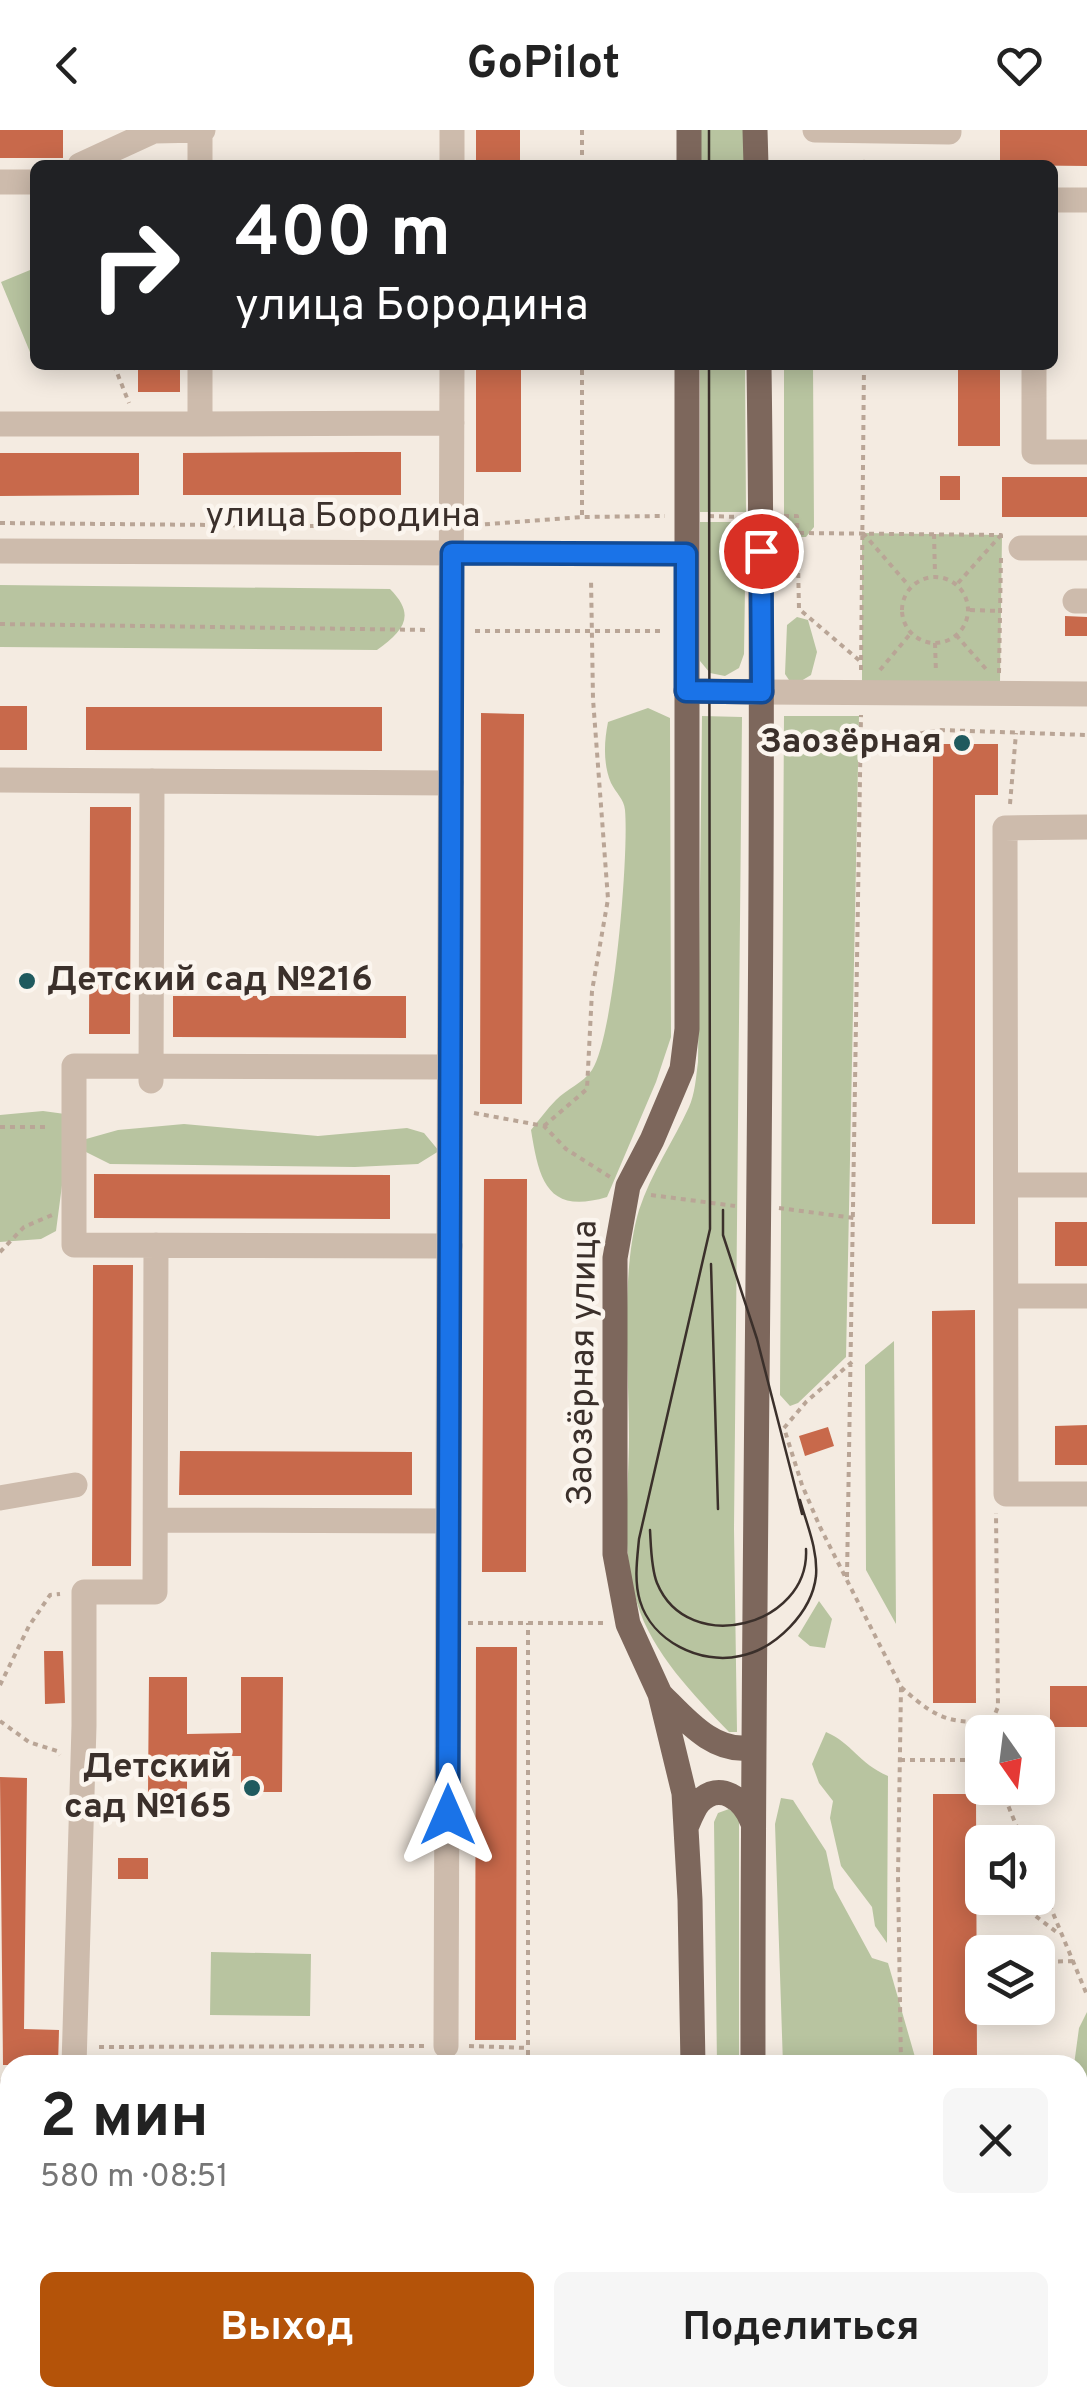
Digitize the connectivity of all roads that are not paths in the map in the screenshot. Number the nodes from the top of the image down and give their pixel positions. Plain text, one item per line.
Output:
1 (201, 130) edge
2 (452, 130) edge
3 (689, 130) edge
4 (755, 130) edge
5 (815, 130) edge
6 (949, 132) edge
7 (91, 160) edge
8 (200, 160) edge
9 (452, 160) edge
10 (689, 160) edge
11 (756, 160) edge
12 (0, 182) edge
13 (30, 182) edge
14 (1058, 200) edge
15 (1087, 200) edge
16 (200, 370) edge
17 (452, 370) edge
18 (687, 370) edge
19 (759, 370) edge
20 (1034, 370) edge
21 (0, 424) edge
22 (200, 424) junction
23 (452, 424) junction
24 (1087, 452) edge
25 (452, 540) junction
26 (1011, 541) road end
27 (1087, 548) edge
28 (0, 552) edge
29 (686, 554) junction
30 (686, 691) junction
31 (762, 692) junction
32 (1087, 694) edge
33 (0, 780) edge
34 (152, 781) junction
35 (452, 783) junction
36 (1087, 828) edge
37 (450, 1067) junction
38 (150, 1074) junction
39 (1087, 1184) edge
40 (1006, 1185) junction
41 (156, 1245) junction
42 (450, 1246) junction
43 (1006, 1296) junction
44 (1087, 1296) edge
45 (75, 1485) dead end
46 (1087, 1494) edge
47 (0, 1498) edge
48 (156, 1520) junction
49 (448, 1521) junction
50 (660, 1694) junction
51 (753, 1747) junction
52 (752, 1821) junction
53 (687, 1826) junction
54 (446, 2046) road end
55 (74, 2055) edge
56 (694, 2055) edge
57 (753, 2055) edge

1 - 7 street
1 - 8 street
2 - 9 street
3 - 10 main road
4 - 11 main road
5 - 6 street
12 - 13 street
14 - 15 street
16 - 22 street
17 - 23 street
18 - 29 main road, Заозёрная улица
19 - 31 main road
20 - 24 street
21 - 22 street
22 - 23 street
23 - 25 street
25 - 28 street, улица Бородина
25 - 29 street, улица Бородина
25 - 35 street
26 - 27 street
29 - 30 main road, Заозёрная улица
30 - 31 main road
30 - 50 main road, Заозёрная улица
31 - 32 street
31 - 51 main road
33 - 34 street
34 - 35 street
34 - 38 street
35 - 37 street
36 - 40 street
37 - 38 street
37 - 42 street
38 - 41 street
39 - 40 street
40 - 43 street
41 - 42 street
41 - 48 street
42 - 49 street
43 - 44 street
43 - 46 street
45 - 47 street
48 - 49 street
48 - 55 street
49 - 54 street
50 - 51 main road
50 - 53 main road, Заозёрная улица
51 - 52 main road
52 - 53 main road
52 - 57 main road
53 - 56 main road, Заозёрная улица

